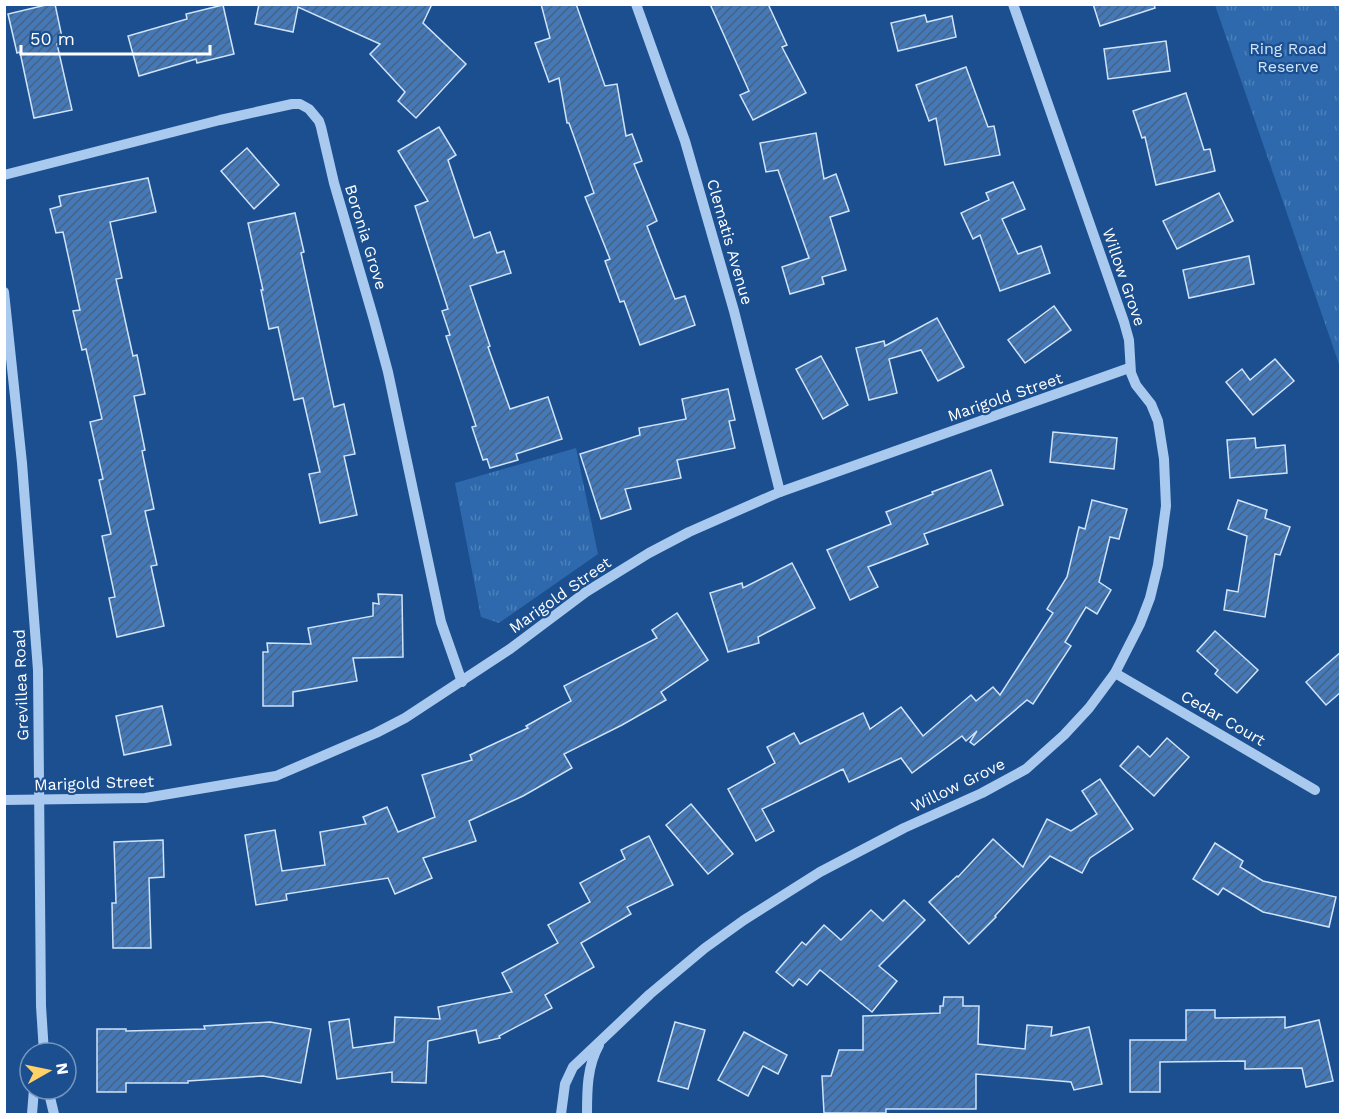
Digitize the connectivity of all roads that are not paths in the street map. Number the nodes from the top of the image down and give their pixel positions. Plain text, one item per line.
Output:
1 (636, 4) edge
2 (1013, 4) edge
3 (4, 175) edge
4 (4, 292) edge
5 (1129, 368) junction
6 (780, 492) junction
7 (1115, 673) junction
8 (462, 681) junction
9 (1315, 790) dead end
10 (4, 800) edge
11 (38, 800) junction
12 (40, 1006) junction
13 (603, 1040) junction
14 (38, 1041) edge
15 (43, 1041) edge
16 (561, 1114) edge
17 (587, 1114) edge

1 - 6 street, Clematis Avenue
2 - 5 street, Willow Grove
3 - 8 street, Boronia Grove
4 - 11 street, Grevillea Road
5 - 6 street, Marigold Street
5 - 7 street, Willow Grove
6 - 8 street, Marigold Street
7 - 9 street, Cedar Court
7 - 13 street, Willow Grove
8 - 11 street, Marigold Street
10 - 11 street, Marigold Street
11 - 12 street, Grevillea Road
12 - 14 street, Grevillea Road
12 - 15 street, Grevillea Road
13 - 16 street, Willow Grove
13 - 17 street, Willow Grove

